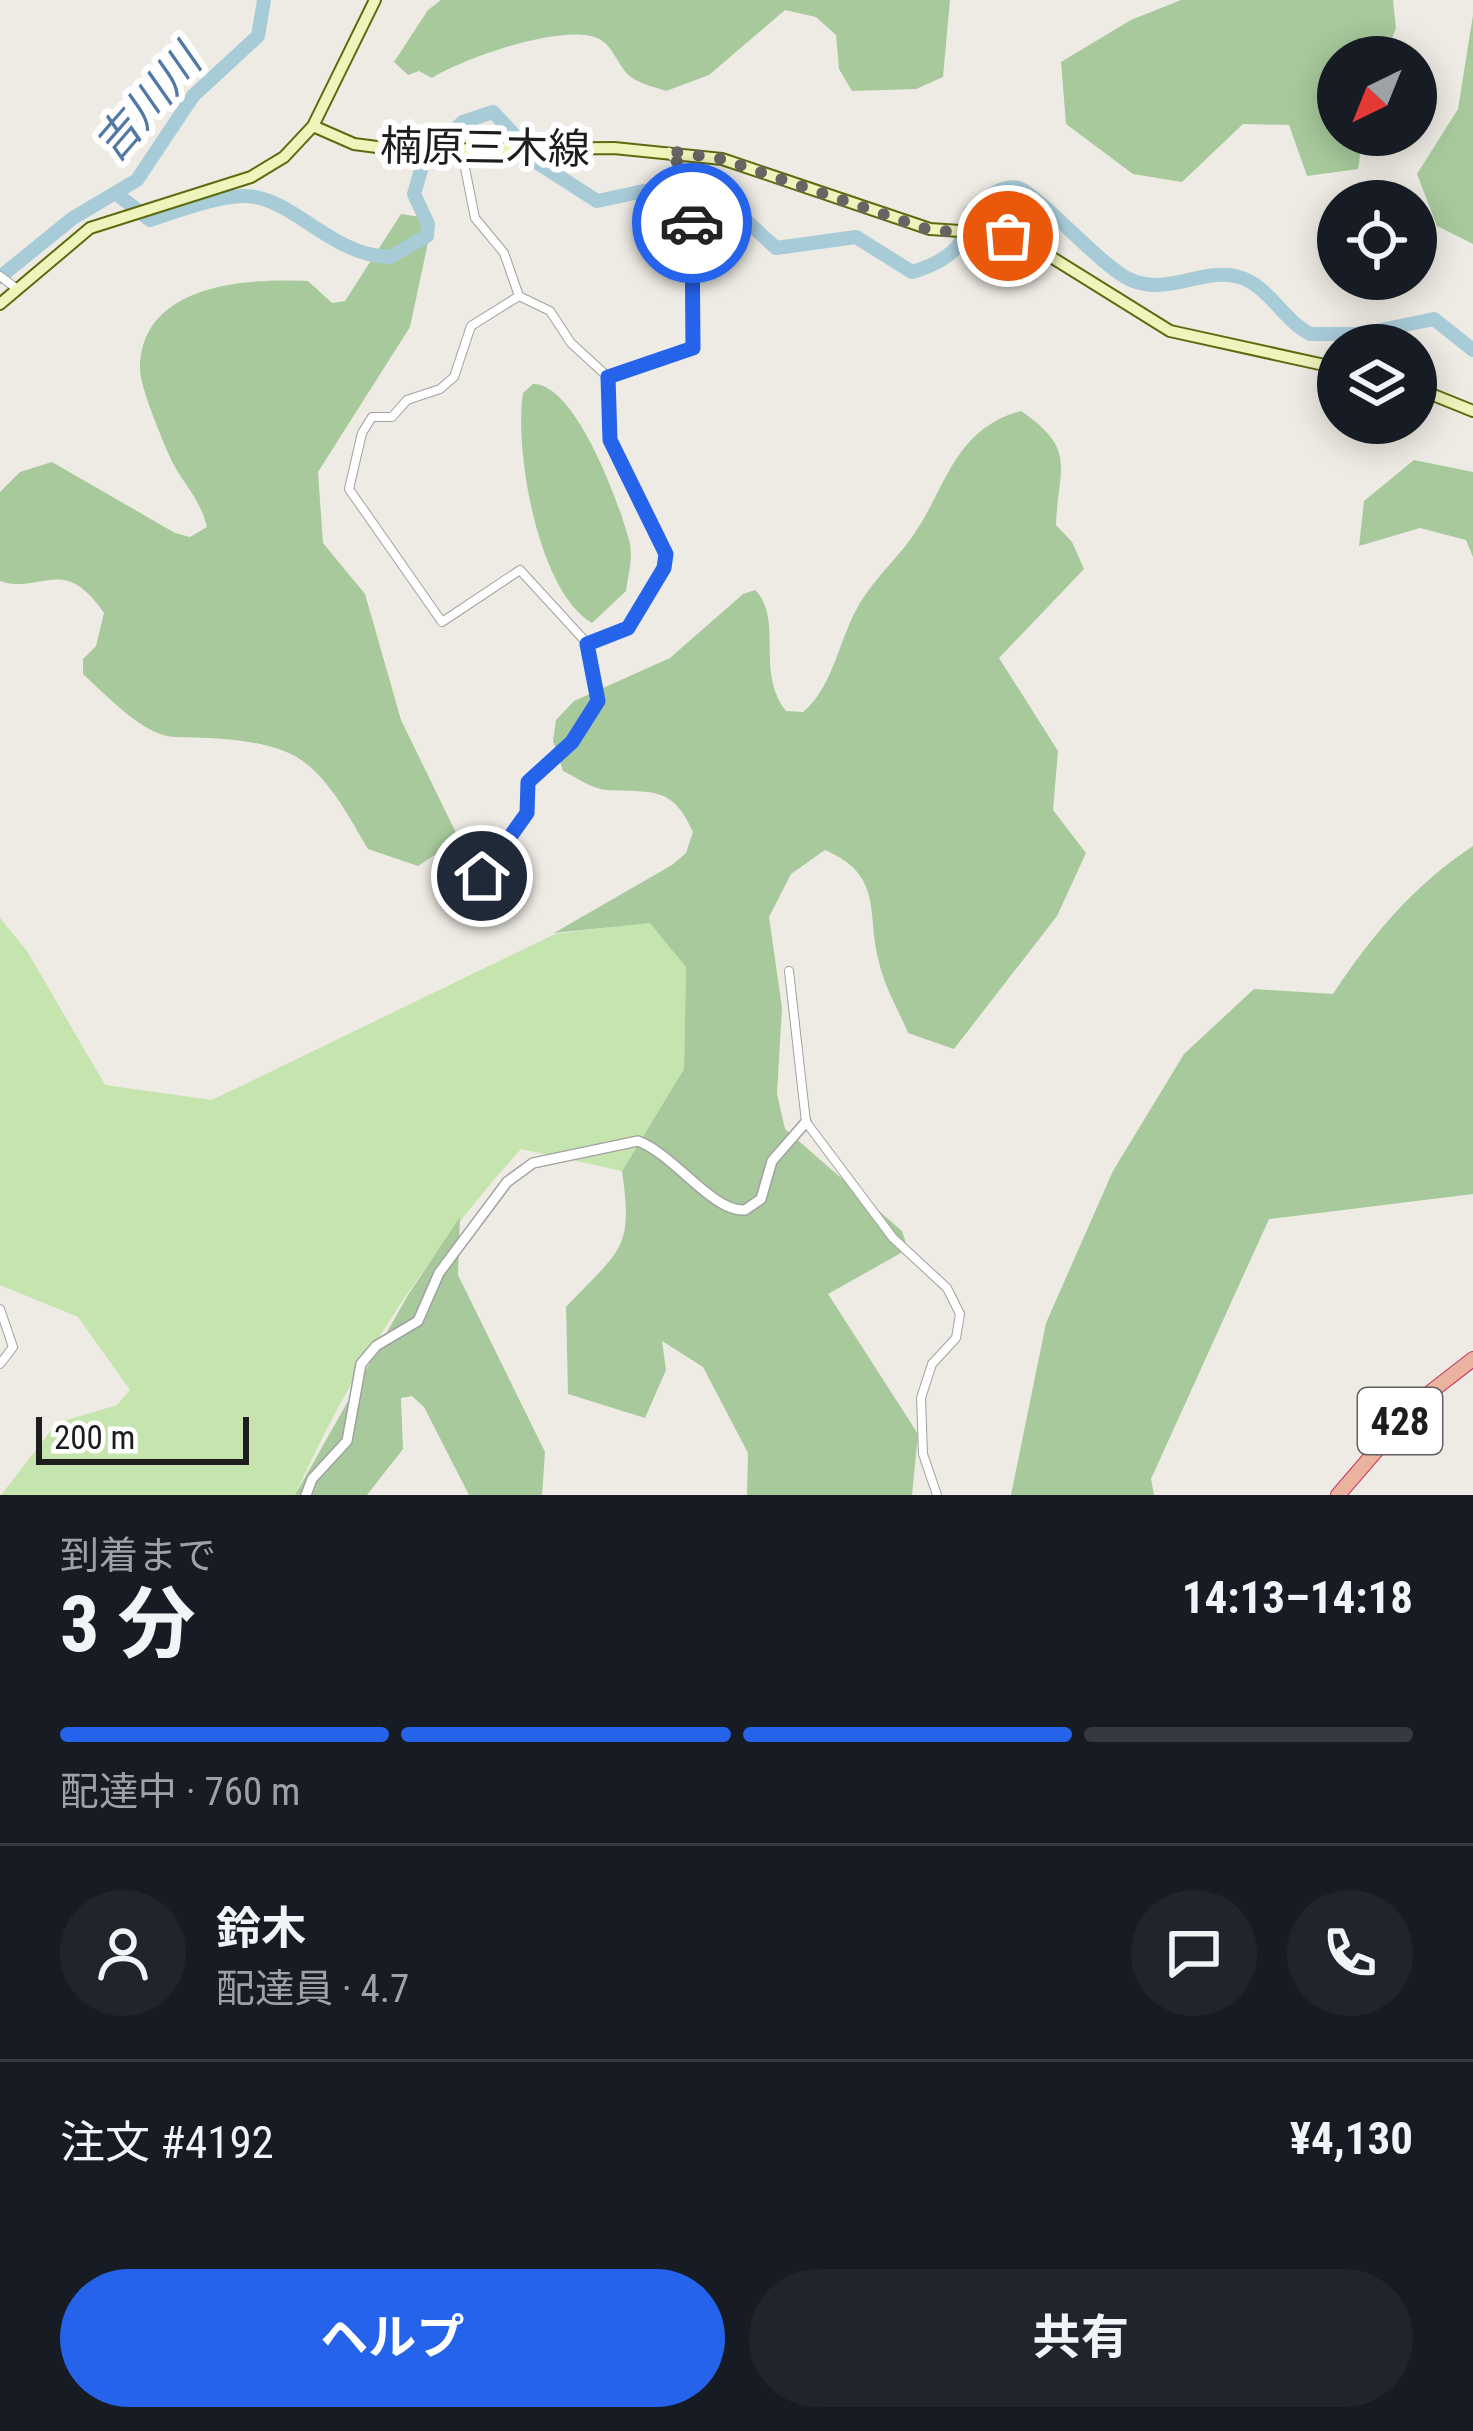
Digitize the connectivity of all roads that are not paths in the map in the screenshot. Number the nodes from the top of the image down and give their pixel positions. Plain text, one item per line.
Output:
1 (375, 0) edge
2 (314, 125) junction
3 (669, 151) junction
4 (462, 153) junction
5 (0, 276) edge
6 (14, 288) junction
7 (519, 296) junction
8 (0, 304) edge
9 (1317, 363) edge
10 (608, 377) junction
11 (1437, 397) edge
12 (1473, 412) edge
13 (587, 644) junction
14 (482, 876) dead end
15 (789, 971) dead end
16 (806, 1122) junction
17 (0, 1309) edge
18 (1473, 1359) edge
19 (0, 1364) edge
20 (306, 1495) edge
21 (938, 1495) edge
22 (1338, 1495) edge

1 - 2 main road
2 - 4 main road, 楠原三木線
2 - 6 main road
3 - 4 main road, 楠原三木線
3 - 9 main road, 楠原三木線
3 - 10 street
4 - 7 street
5 - 6 street
6 - 8 main road
7 - 10 street
7 - 13 street
10 - 13 street
11 - 12 main road
13 - 14 street
15 - 16 street
16 - 20 street
16 - 21 street
17 - 19 street
18 - 22 highway, 428

